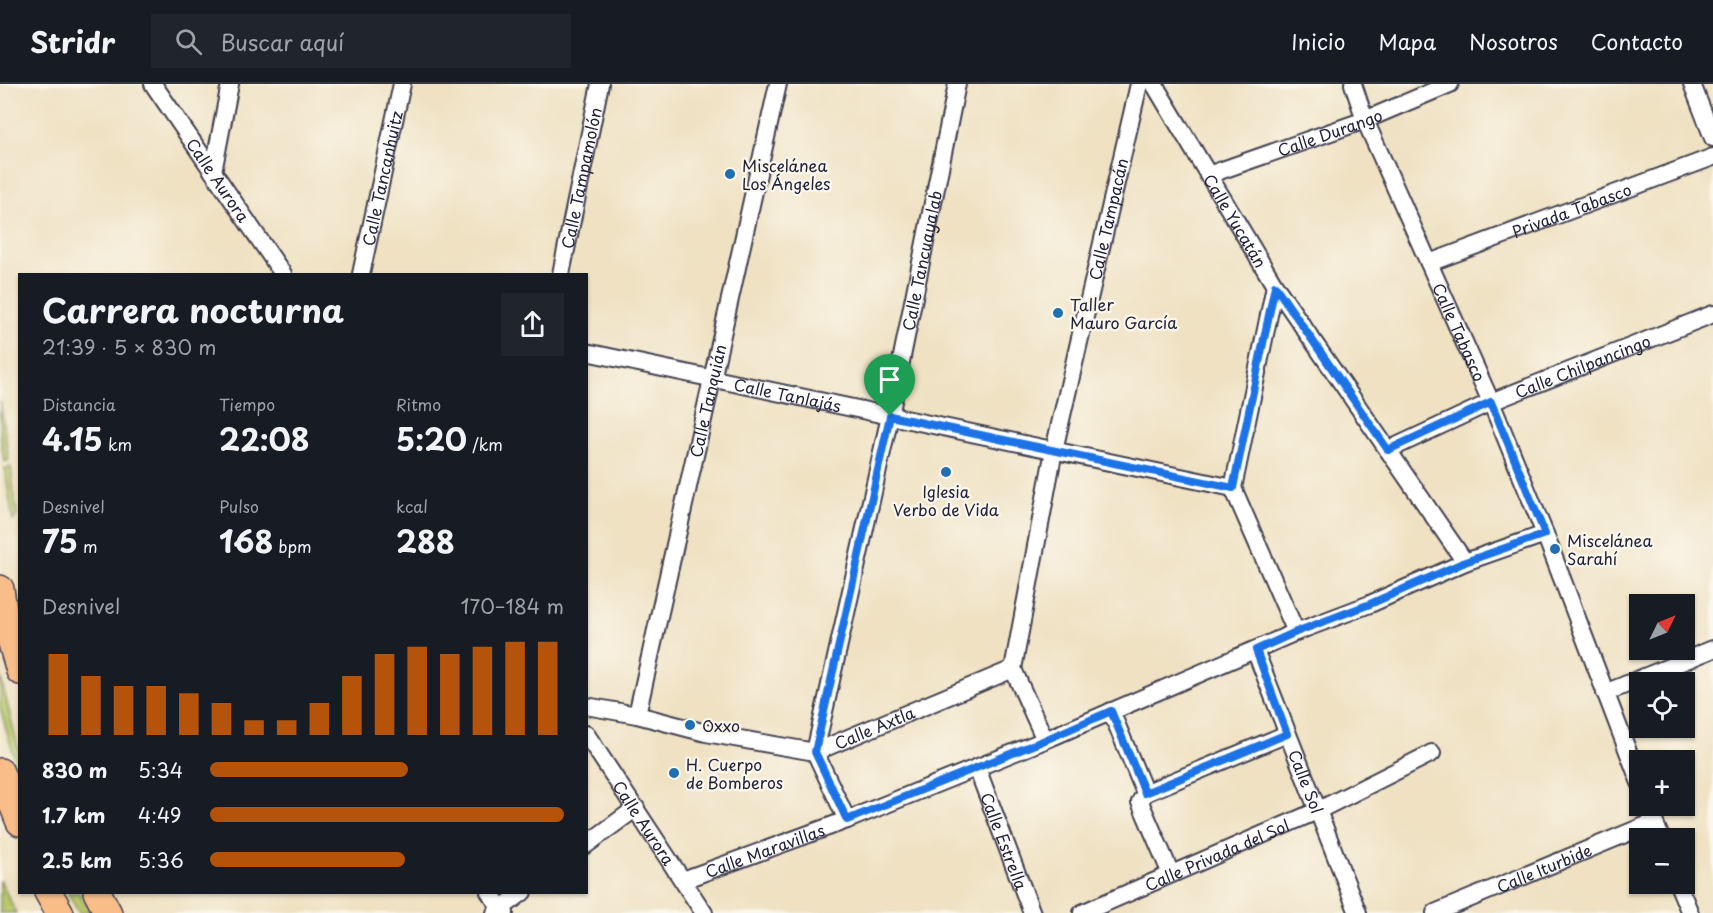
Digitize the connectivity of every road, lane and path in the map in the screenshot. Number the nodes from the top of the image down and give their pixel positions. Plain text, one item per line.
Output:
1 (153, 84) edge
2 (230, 84) edge
3 (402, 84) edge
4 (600, 84) edge
5 (778, 84) edge
6 (957, 84) edge
7 (1139, 84) edge
8 (1154, 84) edge
9 (1353, 84) edge
10 (1450, 84) edge
11 (1692, 84) edge
12 (1365, 120) junction
13 (1713, 138) edge
14 (1713, 158) edge
15 (213, 172) junction
16 (1208, 175) junction
17 (1429, 263) junction
18 (282, 273) edge
19 (361, 273) edge
20 (561, 273) edge
21 (1275, 286) junction
22 (1713, 314) edge
23 (588, 352) edge
24 (713, 378) junction
25 (1491, 402) junction
26 (890, 416) junction
27 (1054, 450) junction
28 (1388, 450) junction
29 (1233, 488) junction
30 (1545, 534) junction
31 (1465, 562) junction
32 (0, 589) edge
33 (1296, 632) junction
34 (1713, 649) edge
35 (1256, 650) junction
36 (18, 664) edge
37 (1013, 669) junction
38 (1605, 693) junction
39 (588, 706) edge
40 (1111, 711) junction
41 (637, 715) junction
42 (1287, 734) junction
43 (588, 737) edge
44 (1045, 740) junction
45 (815, 752) junction
46 (1432, 753) dead end
47 (1629, 755) edge
48 (977, 768) junction
49 (0, 772) edge
50 (1145, 793) junction
51 (636, 808) junction
52 (1317, 811) junction
53 (1652, 816) edge
54 (18, 817) edge
55 (847, 820) junction
56 (1654, 822) junction
57 (1657, 828) edge
58 (588, 844) edge
59 (1171, 874) junction
60 (683, 880) junction
61 (49, 894) edge
62 (98, 894) edge
63 (490, 894) edge
64 (521, 894) edge
65 (1682, 894) edge
66 (501, 911) edge
67 (60, 913) edge
68 (108, 913) edge
69 (704, 913) edge
70 (1032, 913) edge
71 (1082, 913) edge
72 (1358, 913) edge
73 (1436, 913) edge
74 (1690, 913) edge

1 - 15 street, Calle Aurora
2 - 15 street
3 - 19 street, Calle Tancanhuitz
4 - 20 street, Calle Tampamolón
5 - 24 street, Calle Tanquián
6 - 26 street, Calle Tancuayalab
7 - 27 street, Calle Tampacán
8 - 16 street, Calle Yucatán
9 - 12 street, Calle Tabasco
10 - 12 street, Calle Durango
11 - 13 street
12 - 16 street, Calle Durango
12 - 17 street, Calle Tabasco
14 - 17 street, Privada Tabasco
15 - 18 street, Calle Aurora
16 - 21 street, Calle Yucatán
17 - 25 street, Calle Tabasco
21 - 28 street, Calle Yucatán
21 - 29 street
22 - 25 street, Calle Chilpancingo
23 - 24 street, Calle Tanlajás
24 - 26 street, Calle Tanlajás
24 - 41 street, Calle Tanquián
25 - 28 street, Calle Chilpancingo
25 - 30 street, Calle Tabasco
26 - 27 street, Calle Tanlajás
26 - 45 street, Calle Tancuayalab
27 - 29 street, Calle Tanlajás
27 - 37 street, Calle Tampacán
28 - 31 street, Calle Yucatán
29 - 33 street
30 - 31 street, Calle Maravillas
30 - 38 street, Calle Tabasco
31 - 33 street, Calle Maravillas
32 - 36 main road
33 - 35 street, Calle Maravillas
34 - 38 street
35 - 40 street, Calle Maravillas
35 - 42 street, Calle Sol
37 - 44 street
37 - 45 street, Calle Axtla
38 - 47 street, Calle Tabasco
39 - 41 street, Calle Axtla
40 - 44 street, Calle Maravillas
40 - 50 street
41 - 45 street, Calle Axtla
42 - 50 street
42 - 52 street, Calle Sol
43 - 51 street, Calle Aurora
44 - 48 street, Calle Maravillas
45 - 55 street
46 - 52 street, Calle Privada del Sol
48 - 55 street, Calle Maravillas
48 - 70 street, Calle Estrella
49 - 54 main road
50 - 59 street
51 - 58 street
51 - 60 street, Calle Aurora
52 - 59 street, Calle Privada del Sol
52 - 72 street, Calle Sol
53 - 56 street
55 - 60 street, Calle Maravillas
56 - 57 street
56 - 73 street, Calle Iturbide
59 - 71 street, Calle Privada del Sol
60 - 69 street, Calle Aurora
61 - 67 main road
62 - 68 main road
63 - 66 street
64 - 66 street
65 - 74 street

